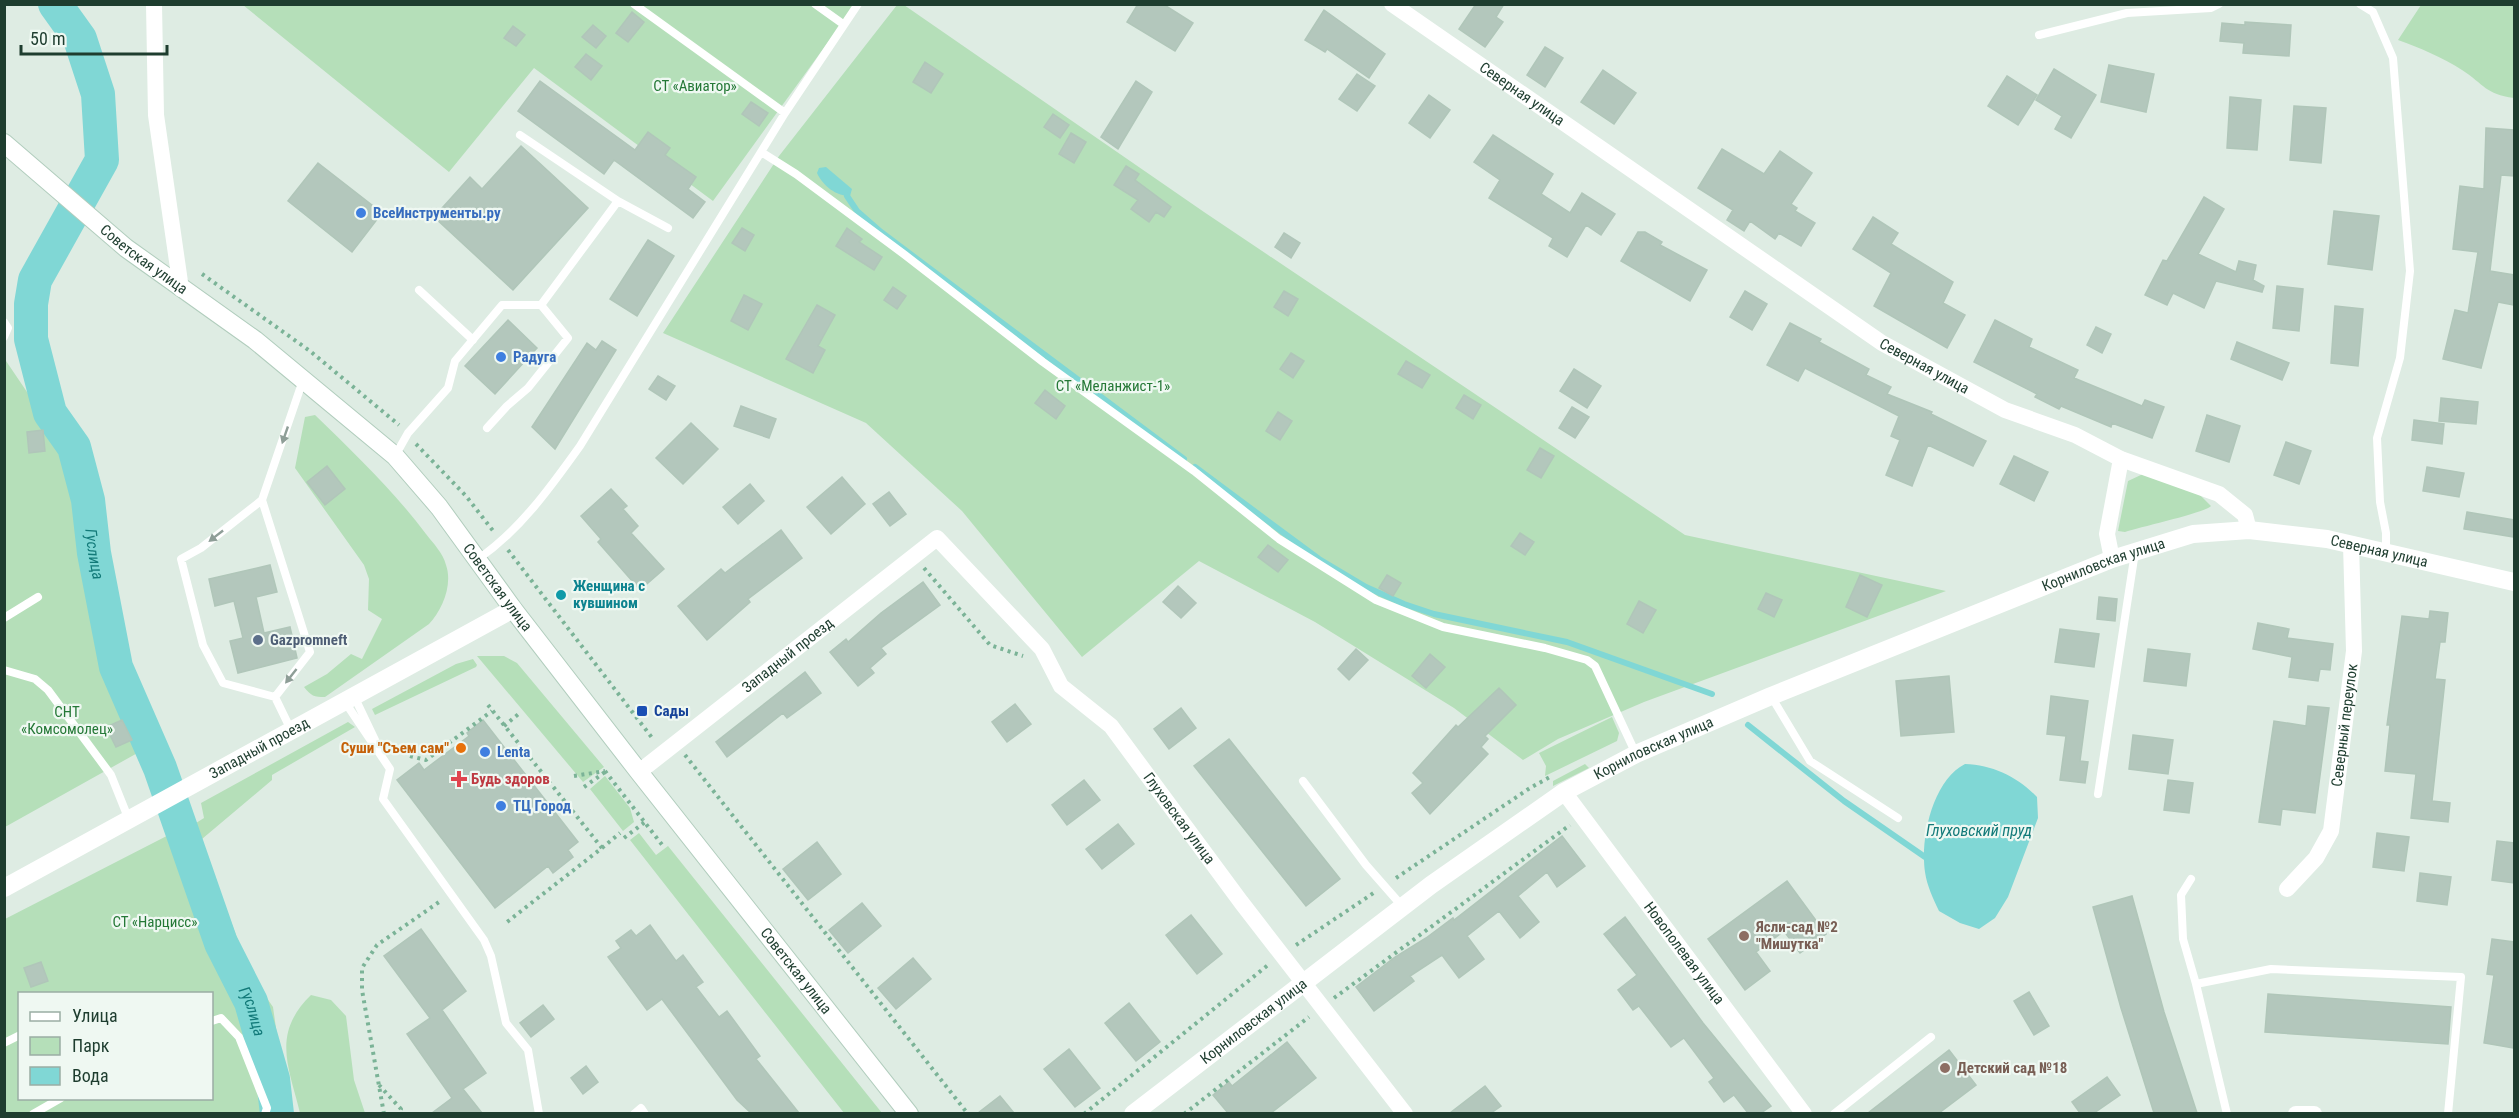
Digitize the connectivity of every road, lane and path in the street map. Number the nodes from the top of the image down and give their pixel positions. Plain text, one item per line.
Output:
1 (154, 4) edge
2 (634, 4) edge
3 (815, 4) edge
4 (858, 4) edge
5 (1392, 4) edge
6 (2219, 4) edge
7 (2360, 4) edge
8 (843, 24) junction
9 (2039, 35) dead end
10 (785, 113) junction
11 (520, 135) dead end
12 (4, 143) edge
13 (761, 152) junction
14 (618, 201) junction
15 (668, 228) dead end
16 (181, 289) junction
17 (419, 290) dead end
18 (541, 306) junction
19 (4, 322) edge
20 (4, 337) edge
21 (473, 340) junction
22 (304, 380) junction
23 (487, 428) dead end
24 (395, 456) junction
25 (2121, 459) junction
26 (262, 500) junction
27 (2249, 530) junction
28 (937, 538) joint
29 (2351, 544) junction
30 (2135, 551) junction
31 (2386, 552) junction
32 (2112, 559) junction
33 (478, 560) junction
34 (905, 564) junction
35 (2514, 582) edge
36 (38, 597) dead end
37 (513, 609) junction
38 (4, 618) edge
39 (1028, 660) dead end
40 (4, 670) edge
41 (274, 696) junction
42 (1771, 696) junction
43 (350, 699) junction
44 (488, 705) dead end
45 (492, 711) junction
46 (521, 712) dead end
47 (504, 726) junction
48 (291, 731) junction
49 (676, 744) junction
50 (1636, 754) junction
51 (410, 756) dead end
52 (605, 771) junction
53 (639, 772) junction
54 (574, 776) dead end
55 (1303, 781) dead end
56 (584, 787) dead end
57 (1564, 792) junction
58 (2098, 794) dead end
59 (136, 816) junction
60 (1583, 816) junction
61 (1898, 818) dead end
62 (645, 822) junction
63 (620, 833) dead end
64 (624, 838) dead end
65 (663, 846) dead end
66 (602, 848) junction
67 (2191, 879) dead end
68 (4, 888) edge
69 (2287, 890) dead end
70 (450, 894) junction
71 (1402, 906) junction
72 (507, 922) dead end
73 (1304, 981) junction
74 (2196, 984) junction
75 (1323, 1006) junction
76 (213, 1021) edge
77 (18, 1036) edge
78 (1931, 1037) dead end
79 (4, 1043) edge
80 (379, 1084) junction
81 (57, 1100) edge
82 (33, 1113) edge
83 (265, 1113) edge
84 (384, 1113) edge
85 (398, 1113) edge
86 (539, 1113) edge
87 (634, 1113) edge
88 (645, 1113) edge
89 (909, 1113) edge
90 (968, 1113) edge
91 (1133, 1113) edge
92 (1184, 1113) edge
93 (1405, 1113) edge
94 (1804, 1113) edge
95 (1834, 1113) edge
96 (2227, 1113) edge
97 (2296, 1113) edge
98 (2314, 1113) edge
99 (2448, 1113) edge

1 - 16 street
2 - 10 lane
3 - 8 lane
4 - 8 lane
5 - 25 street, Северная улица
6 - 9 lane
7 - 31 lane
8 - 10 lane
10 - 13 lane
11 - 14 lane
12 - 16 street, Советская улица
13 - 33 lane
13 - 50 lane
14 - 15 lane
14 - 18 lane
16 - 22 street, Советская улица
17 - 21 lane
18 - 21 lane
18 - 23 lane
19 - 20 lane
21 - 24 lane
22 - 24 street, Советская улица
22 -> 26 lane
24 - 33 street, Советская улица
25 - 27 street, Северная улица
25 - 32 street
26 -> 41 lane
26 -> 41 lane
27 - 29 street, Северная улица
27 - 30 street, Корниловская улица
28 - 34 street, Западный проезд
28 - 73 street, Глуховская улица
29 - 31 street, Северная улица
29 - 69 street, Северный переулок
30 - 32 street, Корниловская улица
30 - 58 lane
31 - 35 street, Северная улица
32 - 42 street, Корниловская улица
33 - 37 street, Советская улица
34 - 39 path
34 - 49 street, Западный проезд
36 - 38 lane
37 - 43 street, Западный проезд
37 - 53 street, Советская улица
40 - 59 lane
41 - 48 lane
42 - 50 street, Корниловская улица
42 - 61 lane
43 - 48 street, Западный проезд
43 - 70 lane
44 - 45 path
45 - 47 path
45 - 51 path
46 - 47 path
47 - 66 path
48 - 59 street, Западный проезд
49 - 53 street, Западный проезд
49 - 90 path
50 - 57 street, Корниловская улица
52 - 54 path
52 - 56 path
52 - 62 path
53 - 89 street, Советская улица
55 - 71 lane
57 - 60 street, Новополевая улица
57 - 71 street, Корниловская улица
59 - 68 street, Западный проезд
60 - 75 path
60 - 94 street, Новополевая улица
62 - 64 path
62 - 65 path
63 - 66 path
66 - 72 path
67 - 74 lane
70 - 80 path
70 - 86 lane
71 - 73 street, Корниловская улица
73 - 75 street, Глуховская улица
73 - 91 street, Корниловская улица
74 - 96 lane
74 - 99 lane
75 - 92 path
75 - 93 street, Глуховская улица
76 - 83 lane
77 - 79 lane
78 - 95 lane
80 - 84 path
80 - 85 path
81 - 82 lane
87 - 88 lane
97 - 98 street

